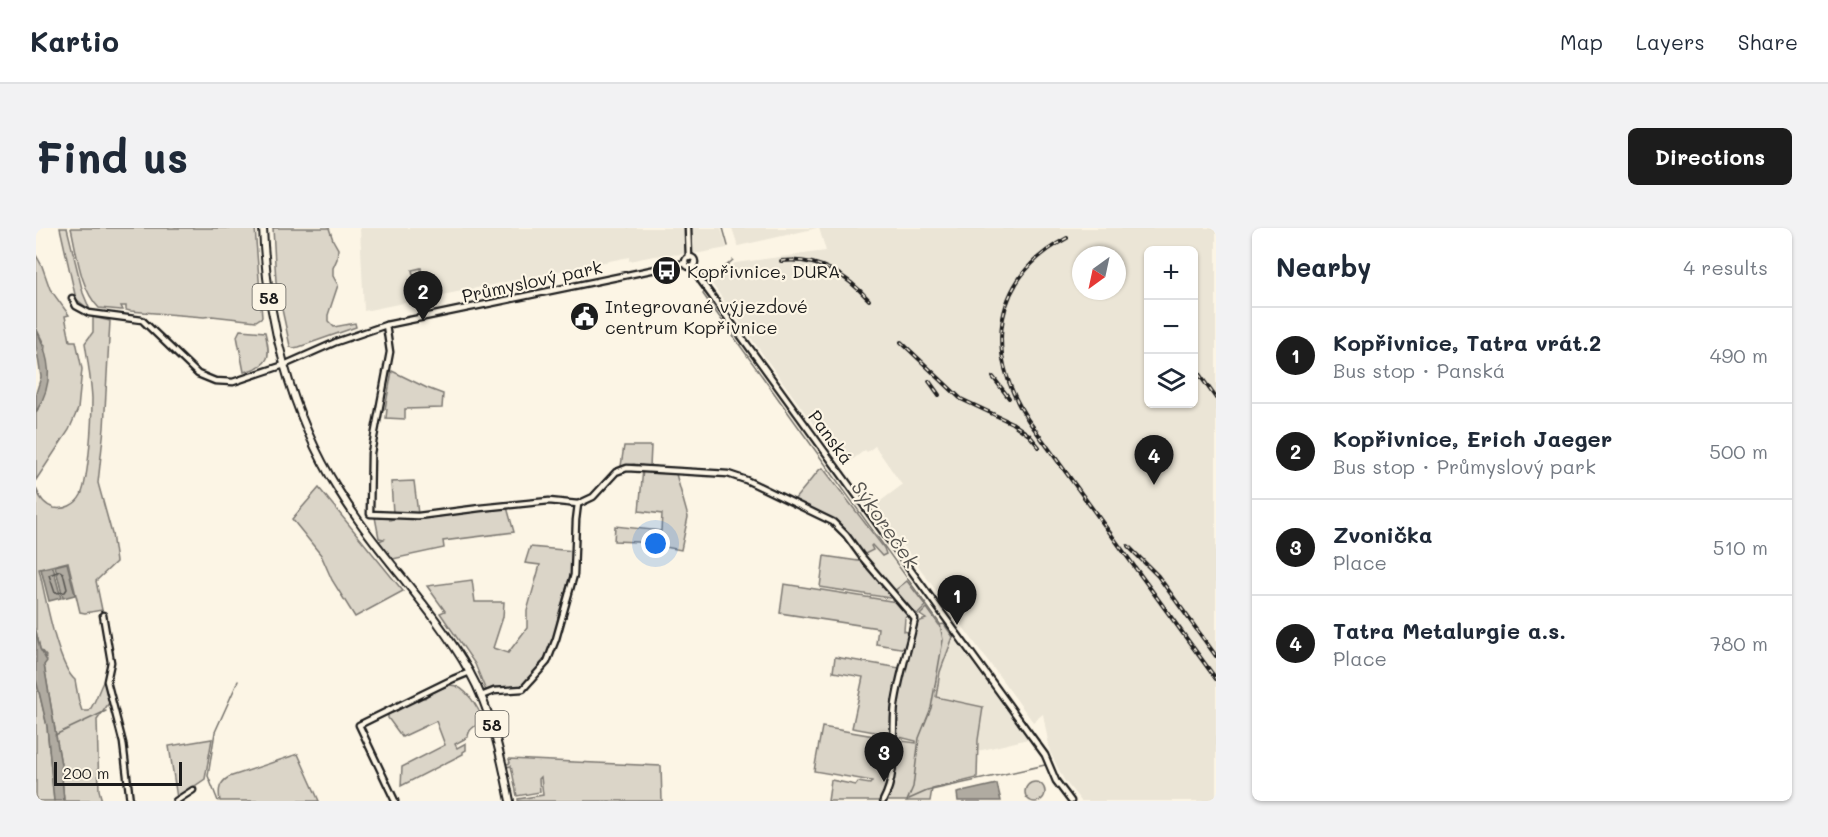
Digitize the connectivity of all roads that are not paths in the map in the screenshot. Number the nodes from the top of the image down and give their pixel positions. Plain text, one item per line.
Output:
1 (263, 228) edge
2 (688, 228) edge
3 (689, 258) junction
4 (685, 263) junction
5 (693, 267) junction
6 (72, 298) dead end
7 (386, 325) junction
8 (284, 366) junction
9 (578, 504) junction
10 (103, 615) dead end
11 (470, 672) junction
12 (481, 696) junction
13 (193, 790) dead end
14 (130, 801) edge
15 (176, 801) edge
16 (395, 801) edge
17 (510, 801) edge
18 (883, 801) edge
19 (1071, 801) edge

1 - 8 main road, 58
2 - 3 street
3 - 4 street
3 - 5 street
4 - 5 street
4 - 7 street, Průmyslový park
5 - 19 street, Panská
6 - 8 street, Průmyslový park
7 - 8 street, Průmyslový park
7 - 9 street
8 - 11 main road, 58
9 - 12 street
9 - 18 street
10 - 14 street
11 - 12 main road, 58
11 - 16 street
12 - 17 main road, 58
13 - 15 street

